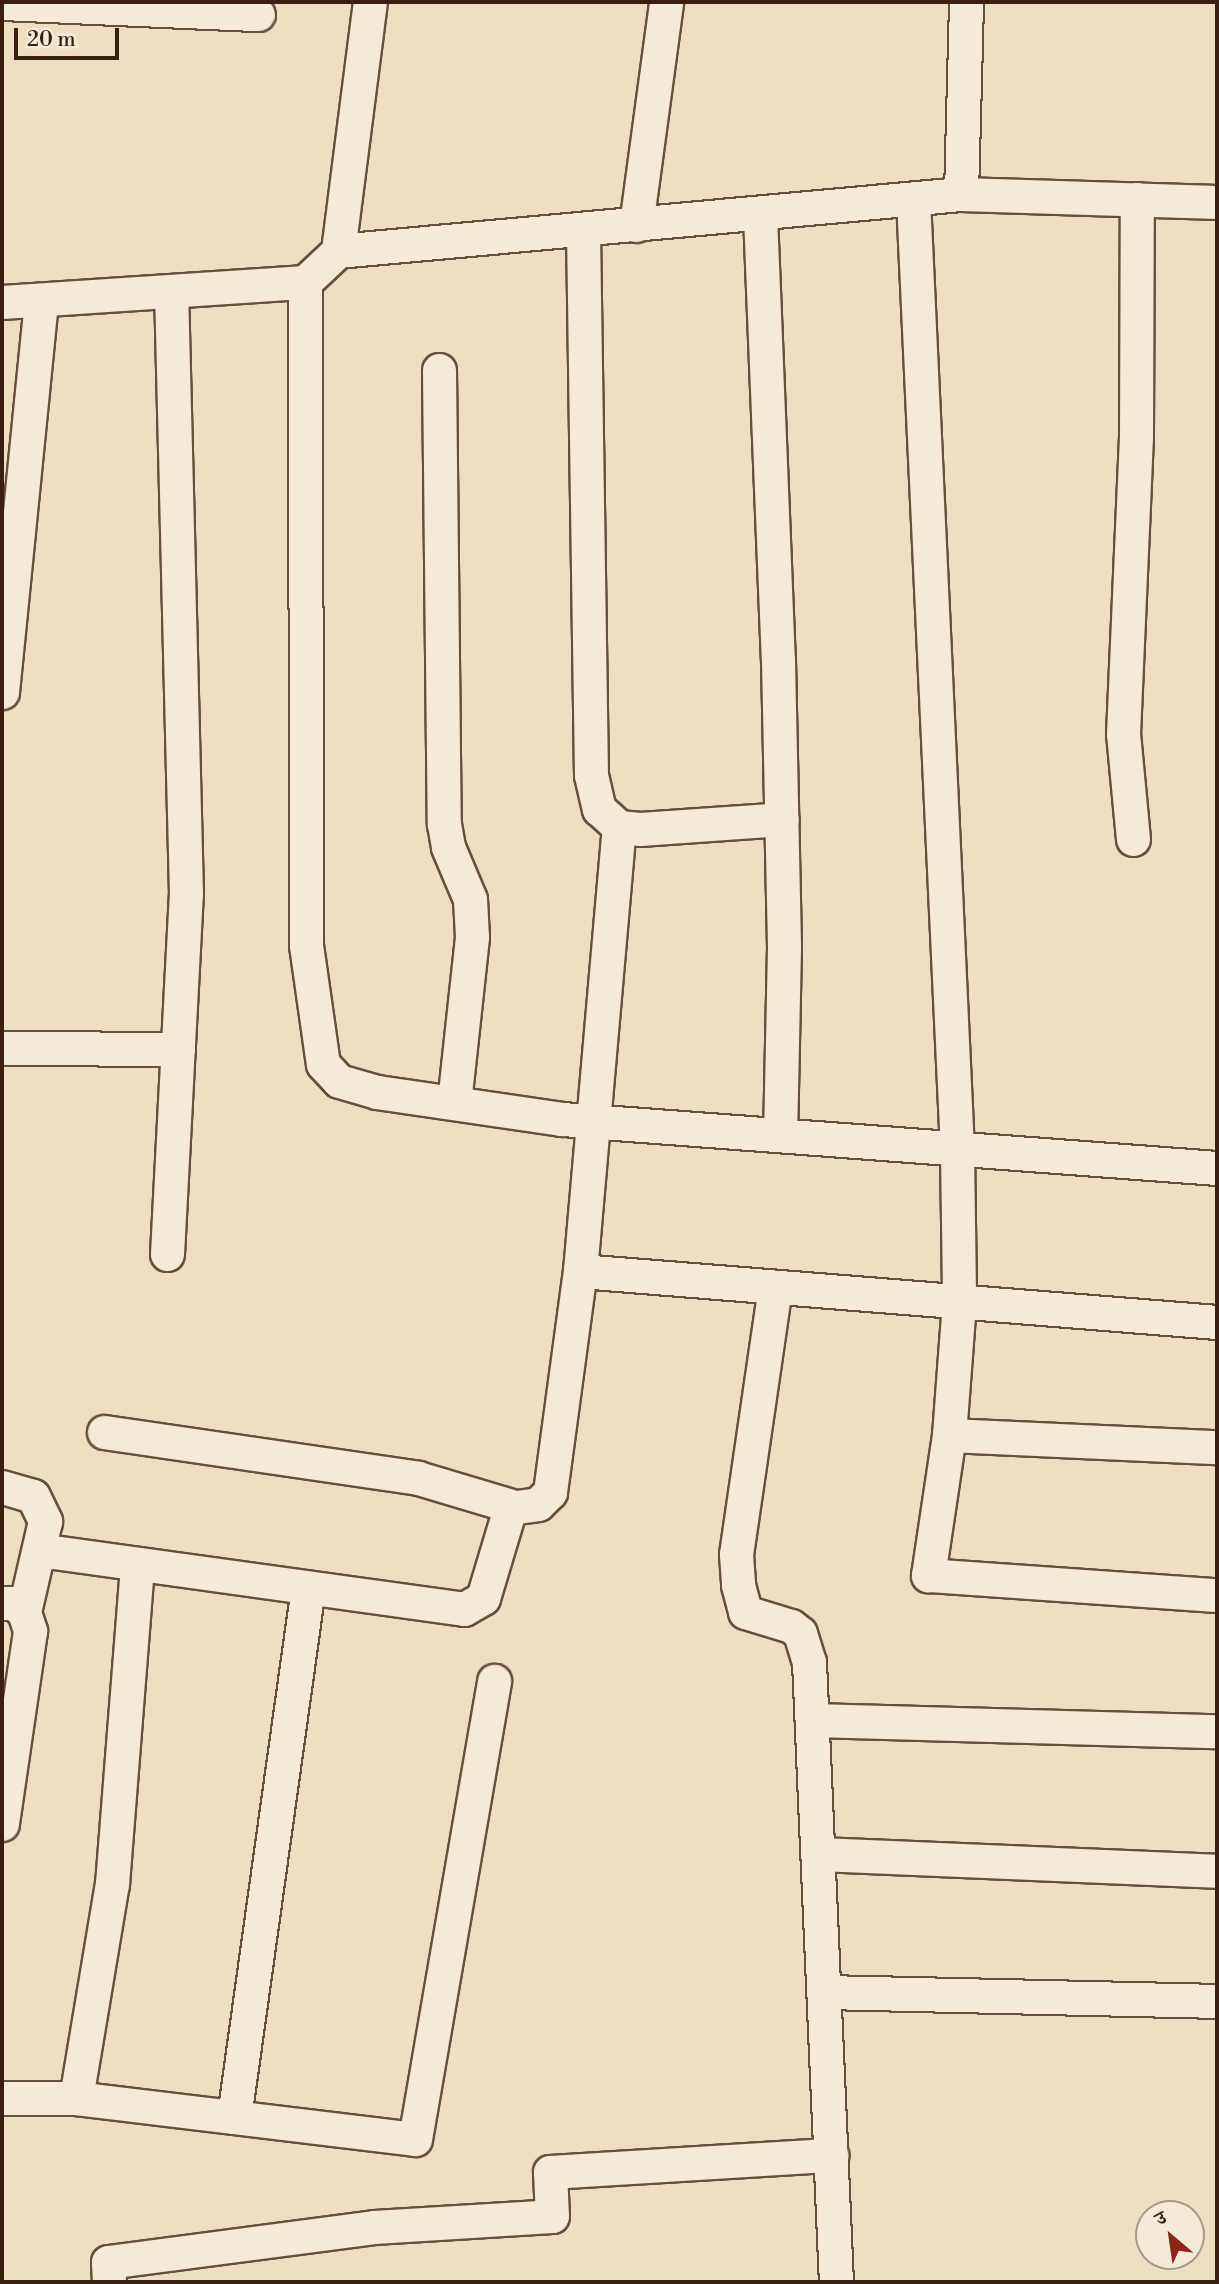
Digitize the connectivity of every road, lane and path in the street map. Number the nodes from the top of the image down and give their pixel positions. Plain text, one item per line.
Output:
1 (370, 2) edge
2 (666, 2) edge
3 (965, 2) edge
4 (2, 3) edge
5 (258, 14) dead end
6 (961, 194) junction
7 (913, 199) junction
8 (1137, 199) junction
9 (1217, 202) edge
10 (760, 215) junction
11 (636, 225) junction
12 (583, 230) junction
13 (338, 251) junction
14 (304, 282) junction
15 (171, 291) junction
16 (41, 300) junction
17 (2, 302) edge
18 (439, 370) dead end
19 (2, 692) edge
20 (782, 819) junction
21 (618, 827) junction
22 (1133, 839) dead end
23 (2, 1048) edge
24 (178, 1049) junction
25 (454, 1103) junction
26 (590, 1121) junction
27 (780, 1135) junction
28 (957, 1150) junction
29 (1217, 1168) edge
30 (167, 1254) dead end
31 (580, 1271) junction
32 (775, 1287) junction
33 (959, 1302) junction
34 (1217, 1322) edge
35 (104, 1432) dead end
36 (949, 1435) junction
37 (1217, 1447) edge
38 (2, 1487) edge
39 (512, 1506) junction
40 (39, 1550) junction
41 (137, 1564) junction
42 (308, 1588) junction
43 (1217, 1595) edge
44 (13, 1608) edge
45 (494, 1681) dead end
46 (812, 1720) junction
47 (1217, 1731) edge
48 (4, 1774) edge
49 (2, 1824) edge
50 (818, 1854) junction
51 (1217, 1871) edge
52 (824, 1992) junction
53 (1217, 2001) edge
54 (2, 2098) edge
55 (76, 2098) junction
56 (234, 2117) junction
57 (831, 2155) junction
58 (109, 2282) edge
59 (836, 2282) edge

1 - 13 street
2 - 11 street
3 - 6 street
4 - 5 street
6 - 7 street
6 - 8 street
7 - 10 street
7 - 28 street
8 - 9 street
8 - 22 street
10 - 11 street
10 - 20 street
11 - 12 street
12 - 13 street
12 - 21 street
13 - 14 street
14 - 15 street
14 - 25 street
15 - 16 street
15 - 24 street
16 - 17 street
16 - 19 street
18 - 25 street
20 - 21 street
20 - 27 street
21 - 26 street
23 - 24 street
24 - 30 street
25 - 26 street
26 - 27 street
26 - 31 street
27 - 28 street
28 - 29 street
28 - 33 street
31 - 32 street
31 - 39 street
32 - 33 street
32 - 46 street
33 - 34 street
33 - 36 street
35 - 39 street
36 - 37 street
36 - 43 street
38 - 40 street
39 - 42 street
40 - 41 street
40 - 44 street
41 - 42 street
41 - 55 street
42 - 56 street
44 - 48 street
45 - 56 street
46 - 47 street
46 - 50 street
48 - 49 street
50 - 51 street
50 - 52 street
52 - 53 street
52 - 57 street
54 - 55 street
55 - 56 street
57 - 58 street
57 - 59 street

